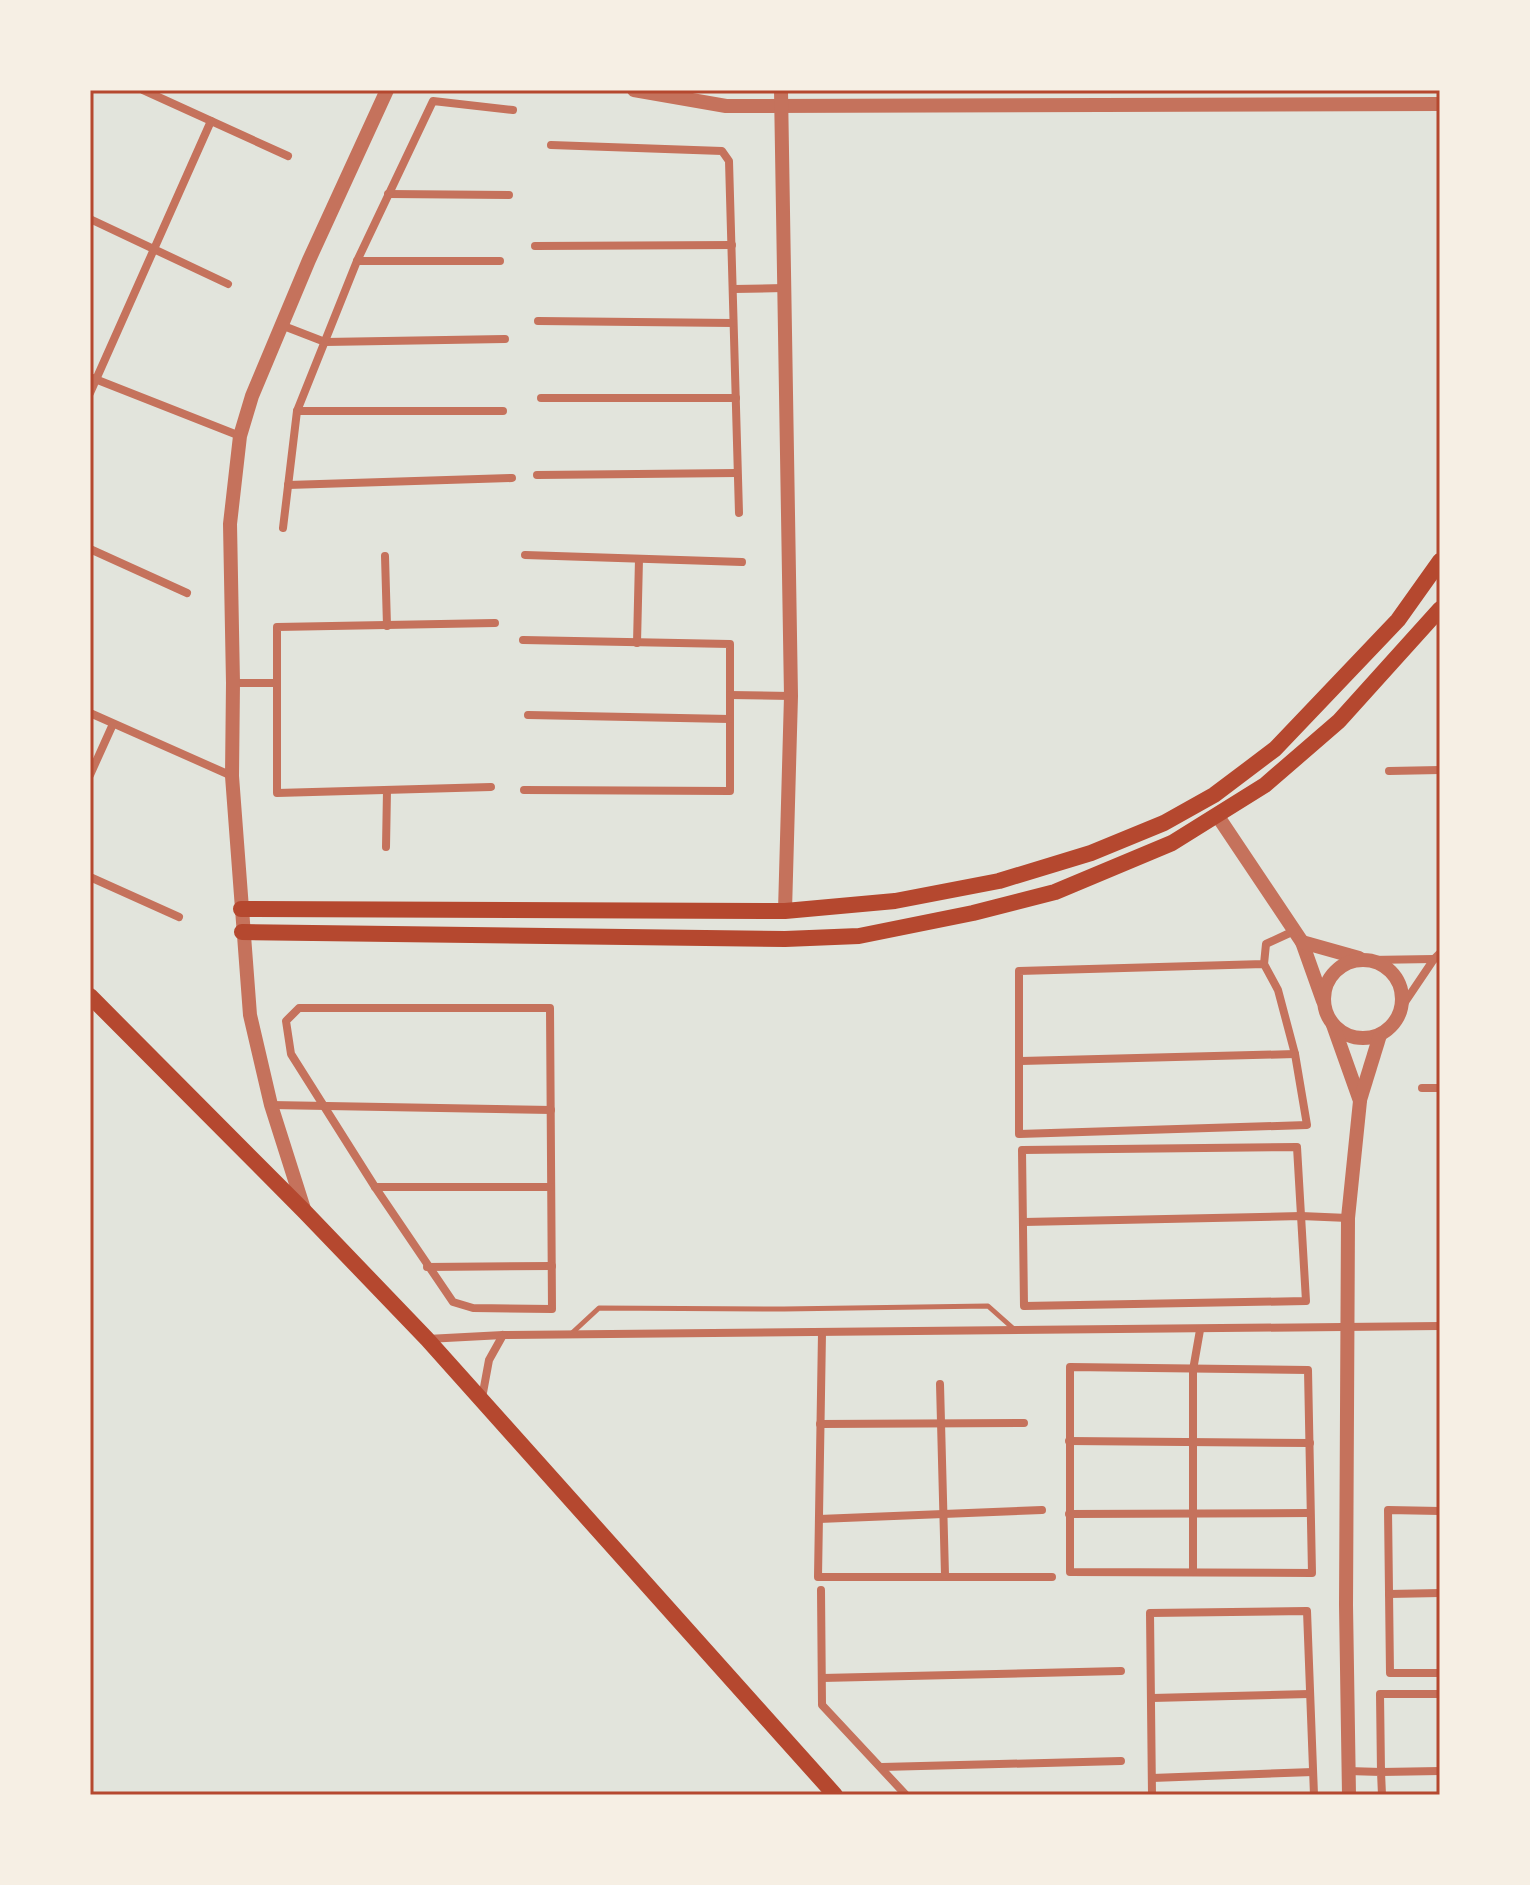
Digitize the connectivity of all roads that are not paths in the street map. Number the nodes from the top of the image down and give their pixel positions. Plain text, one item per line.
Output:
1 (143, 90) edge
2 (387, 90) edge
3 (634, 90) edge
4 (781, 90) edge
5 (1440, 104) edge
6 (781, 106) junction
7 (513, 110) dead end
8 (211, 121) junction
9 (551, 145) dead end
10 (288, 156) dead end
11 (388, 194) junction
12 (509, 195) dead end
13 (90, 219) edge
14 (732, 245) junction
15 (535, 246) dead end
16 (154, 249) junction
17 (357, 261) junction
18 (500, 261) dead end
19 (228, 284) dead end
20 (784, 288) junction
21 (734, 289) junction
22 (538, 321) dead end
23 (733, 323) junction
24 (281, 325) junction
25 (505, 339) dead end
26 (325, 342) junction
27 (93, 378) edge
28 (90, 393) edge
29 (541, 398) dead end
30 (736, 398) junction
31 (297, 411) junction
32 (503, 411) dead end
33 (240, 436) junction
34 (737, 473) junction
35 (537, 475) dead end
36 (512, 478) dead end
37 (288, 485) junction
38 (739, 513) dead end
39 (283, 528) dead end
40 (90, 549) edge
41 (525, 555) dead end
42 (385, 556) dead end
43 (639, 559) junction
44 (1440, 561) edge
45 (742, 562) dead end
46 (187, 593) dead end
47 (1440, 609) edge
48 (495, 623) dead end
49 (387, 626) junction
50 (523, 640) dead end
51 (637, 643) junction
52 (233, 683) junction
53 (277, 683) junction
54 (730, 695) junction
55 (791, 696) junction
56 (90, 713) edge
57 (528, 715) dead end
58 (730, 719) junction
59 (113, 724) junction
60 (1440, 770) edge
61 (1389, 771) dead end
62 (90, 775) edge
63 (232, 776) junction
64 (491, 787) dead end
65 (387, 790) junction
66 (524, 790) dead end
67 (1217, 815) junction
68 (386, 847) dead end
69 (90, 877) edge
70 (241, 909) junction
71 (785, 911) junction
72 (179, 917) dead end
73 (242, 932) junction
74 (1298, 936) junction
75 (785, 939) junction
76 (1437, 956) edge
77 (1367, 960) junction
78 (1264, 964) junction
79 (90, 996) edge
80 (1323, 1001) junction
81 (1403, 1005) junction
82 (1333, 1025) junction
83 (1380, 1035) junction
84 (1295, 1054) junction
85 (1021, 1061) junction
86 (1422, 1088) dead end
87 (1440, 1088) edge
88 (1360, 1101) junction
89 (271, 1105) junction
90 (324, 1106) junction
91 (551, 1110) junction
92 (375, 1187) junction
93 (551, 1187) junction
94 (305, 1212) junction
95 (1301, 1216) junction
96 (1348, 1218) junction
97 (1024, 1222) junction
98 (552, 1266) junction
99 (427, 1267) junction
100 (1348, 1326) junction
101 (1440, 1326) edge
102 (1200, 1330) junction
103 (1016, 1331) junction
104 (822, 1333) junction
105 (503, 1335) junction
106 (569, 1335) junction
107 (427, 1339) junction
108 (1193, 1370) junction
109 (940, 1384) dead end
110 (482, 1402) junction
111 (941, 1423) junction
112 (1024, 1423) dead end
113 (820, 1424) junction
114 (1069, 1441) junction
115 (1192, 1442) junction
116 (1310, 1443) junction
117 (1042, 1510) dead end
118 (1440, 1511) edge
119 (1193, 1513) junction
120 (1310, 1513) junction
121 (943, 1514) junction
122 (1069, 1514) junction
123 (819, 1519) junction
124 (1193, 1572) junction
125 (945, 1575) junction
126 (1052, 1577) dead end
127 (821, 1590) dead end
128 (1440, 1593) edge
129 (1389, 1594) junction
130 (1121, 1671) dead end
131 (1440, 1673) edge
132 (822, 1678) junction
133 (1309, 1694) junction
134 (1440, 1694) edge
135 (1152, 1698) junction
136 (1121, 1761) dead end
137 (882, 1767) junction
138 (1348, 1771) junction
139 (1440, 1771) edge
140 (1313, 1772) junction
141 (1381, 1772) junction
142 (1152, 1778) junction
143 (835, 1795) edge
144 (906, 1795) edge
145 (1152, 1795) edge
146 (1314, 1795) edge
147 (1349, 1795) edge
148 (1382, 1795) edge

1 - 8 street
2 - 24 street
3 - 6 street
4 - 6 street
5 - 6 street
6 - 20 street
7 - 11 street
8 - 10 street
8 - 16 street
9 - 14 street
11 - 12 street
11 - 17 street
13 - 16 street
14 - 15 street
14 - 21 street
16 - 19 street
16 - 27 street
17 - 18 street
17 - 26 street
20 - 21 street
20 - 55 street
21 - 23 street
22 - 23 street
23 - 30 street
24 - 26 street
24 - 33 street
25 - 26 street
26 - 31 street
27 - 28 street
27 - 33 street
29 - 30 street
30 - 34 street
31 - 32 street
31 - 37 street
33 - 52 street
34 - 35 street
34 - 38 street
36 - 37 street
37 - 39 street
40 - 46 street
41 - 43 street
42 - 49 street
43 - 45 street
43 - 51 street
44 - 71 main road
47 - 67 main road
48 - 49 street
49 - 53 street
50 - 51 street
51 - 54 street
52 - 53 street
52 - 63 street
53 - 65 street
54 - 55 street
54 - 58 street
55 - 71 street
56 - 59 street
57 - 58 street
58 - 66 street
59 - 62 street
59 - 63 street
60 - 61 street
63 - 70 street
64 - 65 street
65 - 68 street
67 - 74 street
67 - 75 main road
69 - 72 street
70 - 71 main road
70 - 73 street
71 - 75 main road
73 - 75 main road
73 - 89 street
74 - 77 street
74 - 78 street
74 - 80 street
76 - 77 street
76 - 81 street
77 - 80 street
77 - 81 street
78 - 84 street
78 - 85 street
79 - 94 main road
80 - 82 street
81 - 83 street
82 - 83 street
82 - 88 street
83 - 88 street
84 - 85 street
84 - 85 street
86 - 87 street
88 - 96 street
89 - 90 street
89 - 94 street
90 - 91 street
90 - 91 street
90 - 92 street
91 - 93 street
92 - 93 street
92 - 99 street
93 - 98 street
94 - 107 main road
95 - 96 street
95 - 97 street
95 - 97 street
95 - 97 street
96 - 100 street
98 - 99 street
98 - 99 street
100 - 101 street
100 - 102 street
100 - 138 street
102 - 103 street
102 - 108 street
103 - 104 street
103 - 106 lane
104 - 106 street
104 - 113 street
105 - 106 street
105 - 107 street
105 - 110 street
107 - 110 main road
108 - 114 street
108 - 115 street
108 - 116 street
109 - 111 street
110 - 143 main road
111 - 112 street
111 - 113 street
111 - 121 street
113 - 123 street
114 - 115 street
114 - 122 street
115 - 116 street
115 - 119 street
116 - 120 street
117 - 121 street
118 - 129 street
119 - 120 street
119 - 122 street
119 - 124 street
120 - 124 street
121 - 123 street
121 - 125 street
122 - 124 street
123 - 125 street
125 - 126 street
127 - 132 street
128 - 129 street
129 - 131 street
130 - 132 street
132 - 137 street
133 - 135 street
133 - 135 street
133 - 140 street
134 - 141 street
135 - 142 street
136 - 137 street
137 - 144 street
138 - 141 street
138 - 147 street
139 - 141 street
140 - 142 street
140 - 146 street
141 - 148 street
142 - 145 street

